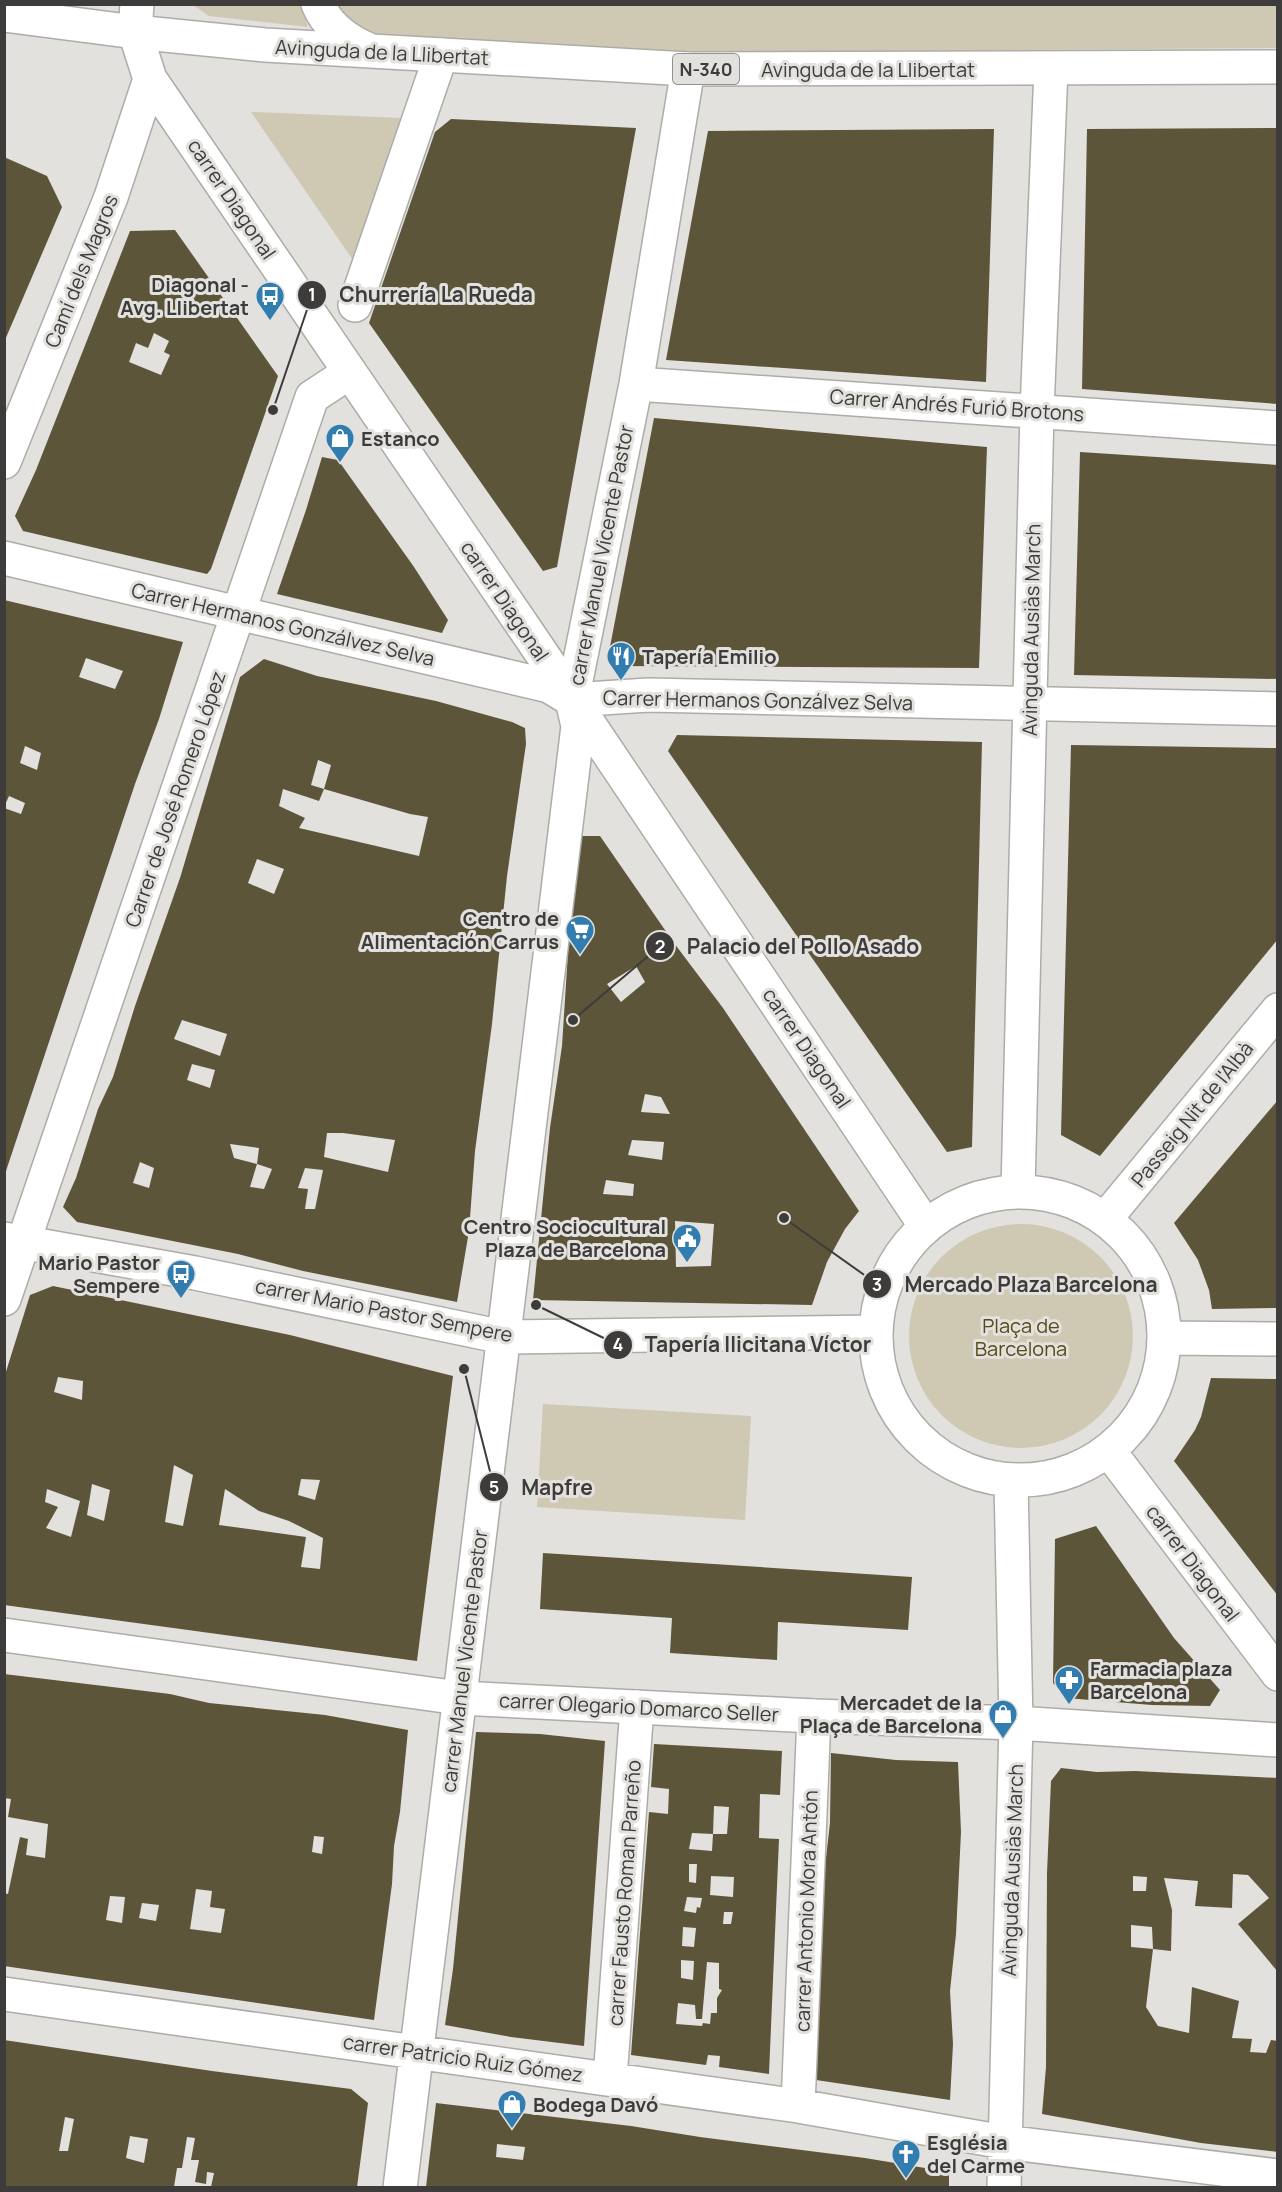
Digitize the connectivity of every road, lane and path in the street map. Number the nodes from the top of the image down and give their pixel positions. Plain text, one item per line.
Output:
1 (318, 4) edge
2 (4, 15) edge
3 (136, 18) edge
4 (374, 52) junction
5 (441, 55) junction
6 (1278, 67) edge
7 (688, 69) junction
8 (1051, 69) junction
9 (150, 79) junction
10 (355, 305) dead end
11 (350, 372) junction
12 (636, 384) junction
13 (14, 409) edge
14 (1037, 411) junction
15 (1278, 428) edge
16 (4, 462) edge
17 (4, 558) edge
18 (238, 614) junction
19 (572, 700) junction
20 (1030, 704) junction
21 (1278, 709) edge
22 (1278, 1010) edge
23 (1018, 1191) junction
24 (1106, 1218) junction
25 (925, 1225) junction
26 (14, 1242) edge
27 (4, 1299) edge
28 (875, 1332) junction
29 (503, 1337) junction
30 (1164, 1338) junction
31 (1278, 1339) edge
32 (1109, 1451) junction
33 (1011, 1480) junction
34 (4, 1635) edge
35 (1278, 1674) edge
36 (459, 1698) junction
37 (637, 1707) junction
38 (814, 1716) junction
39 (1016, 1723) junction
40 (1278, 1740) edge
41 (4, 1994) edge
42 (418, 2052) junction
43 (610, 2079) junction
44 (798, 2106) junction
45 (1004, 2142) junction
46 (1278, 2176) edge
47 (400, 2187) edge
48 (1004, 2187) edge

1 - 4 main road
2 - 3 main road, Avinguda de la Llibertat / N-340
3 - 4 main road, Avinguda de la Llibertat / N-340
3 - 9 main road, carrer Diagonal
4 - 5 main road, Avinguda de la Llibertat / N-340
5 - 7 main road, Avinguda de la Llibertat / N-340
5 - 10 main road
6 - 8 main road, Avinguda de la Llibertat / N-340
7 - 8 main road, Avinguda de la Llibertat / N-340
7 - 12 main road, carrer Manuel Vicente Pastor
8 - 14 main road, Avinguda Ausiàs March
9 - 11 main road, carrer Diagonal
9 - 13 main road, Camí dels Magros
11 - 18 main road, Carrer de José Romero López
11 - 19 main road, carrer Diagonal
12 - 14 main road, Carrer Andrés Furió Brotons
12 - 19 main road, carrer Manuel Vicente Pastor
13 - 16 main road, Camí dels Magros
14 - 15 main road, Carrer Andrés Furió Brotons
14 - 20 main road, Avinguda Ausiàs March
17 - 18 main road, Carrer Hermanos Gonzálvez Selva
18 - 19 main road, Carrer Hermanos Gonzálvez Selva
18 - 26 main road, Carrer de José Romero López
19 - 20 main road, Carrer Hermanos Gonzálvez Selva
19 - 25 main road, carrer Diagonal
19 - 29 main road, carrer Manuel Vicente Pastor
20 - 21 main road, Carrer Hermanos Gonzálvez Selva
20 - 23 main road, Avinguda Ausiàs March
22 - 24 main road, Passeig Nit de l'Albà
23 - 24 main road
23 - 25 main road
24 - 30 main road
25 - 28 main road
26 - 27 main road, Carrer de José Romero López
26 - 29 main road, carrer Mario Pastor Sempere
28 - 29 main road, carrer Mario Pastor Sempere
28 - 33 main road
29 - 36 main road, carrer Manuel Vicente Pastor
30 - 31 main road
30 - 32 main road
32 - 33 main road
32 - 35 main road, carrer Diagonal
33 - 39 main road, Avinguda Ausiàs March
34 - 36 main road, carrer Olegario Domarco Seller
36 - 37 main road, carrer Olegario Domarco Seller
36 - 42 main road, carrer Manuel Vicente Pastor
37 - 38 main road, carrer Olegario Domarco Seller
37 - 43 main road, carrer Fausto Roman Parreño
38 - 39 main road, carrer Olegario Domarco Seller
38 - 44 main road, carrer Antonio Mora Antón
39 - 40 main road, carrer Olegario Domarco Seller
39 - 45 main road, Avinguda Ausiàs March
41 - 42 main road, carrer Patricio Ruiz Gómez
42 - 43 main road, carrer Patricio Ruiz Gómez
42 - 47 main road, carrer Manuel Vicente Pastor
43 - 44 main road, carrer Patricio Ruiz Gómez
44 - 45 main road, carrer Patricio Ruiz Gómez
45 - 46 main road, carrer Patricio Ruiz Gómez
45 - 48 main road, Avinguda Ausiàs March

